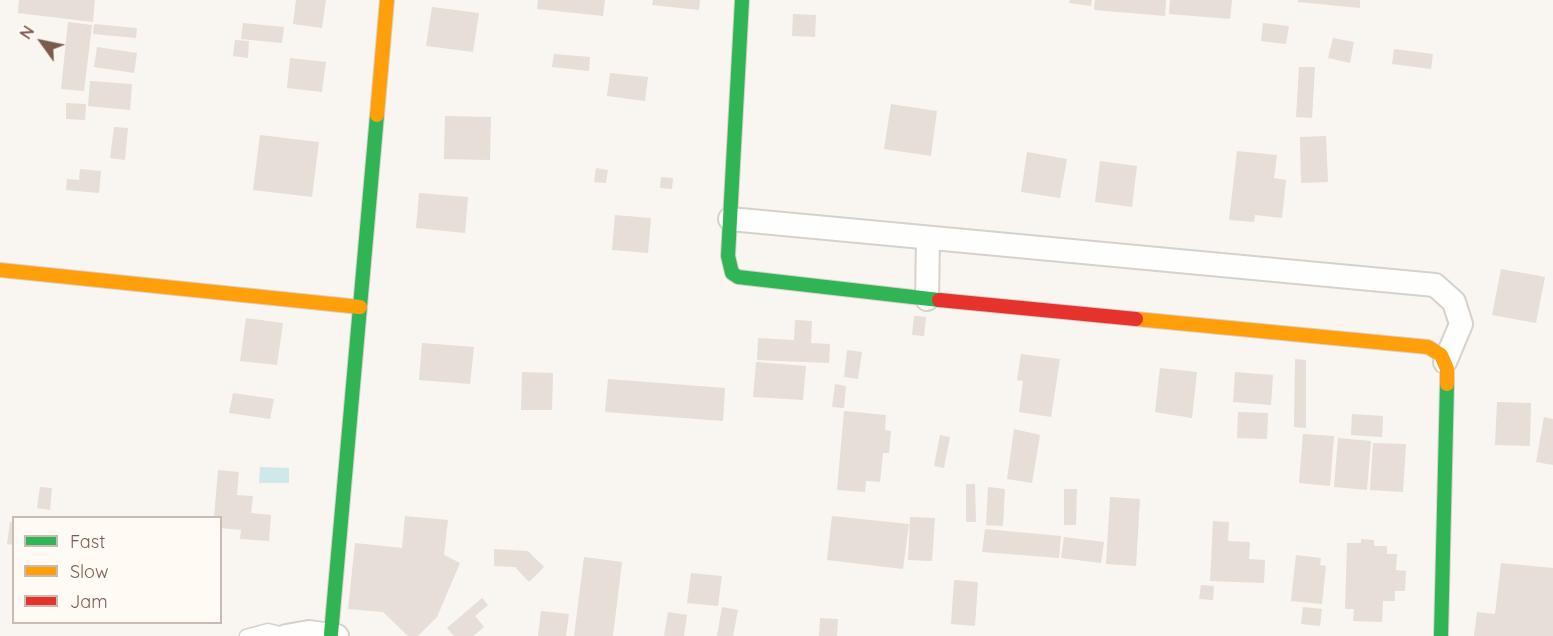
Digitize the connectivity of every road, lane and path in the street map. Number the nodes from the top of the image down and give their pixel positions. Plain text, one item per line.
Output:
1 (387, 0) edge
2 (742, 0) edge
3 (730, 219) junction
4 (928, 239) junction
5 (0, 270) edge
6 (927, 299) junction
7 (360, 307) junction
8 (1445, 362) junction
9 (334, 635) edge
10 (246, 636) edge
11 (287, 636) edge
12 (1441, 636) edge

1 - 7 street
2 - 3 street
3 - 4 street
3 - 6 street
4 - 6 street
4 - 8 street
5 - 7 street
6 - 8 street
7 - 9 street
8 - 12 street
9 - 11 street
10 - 11 lane

